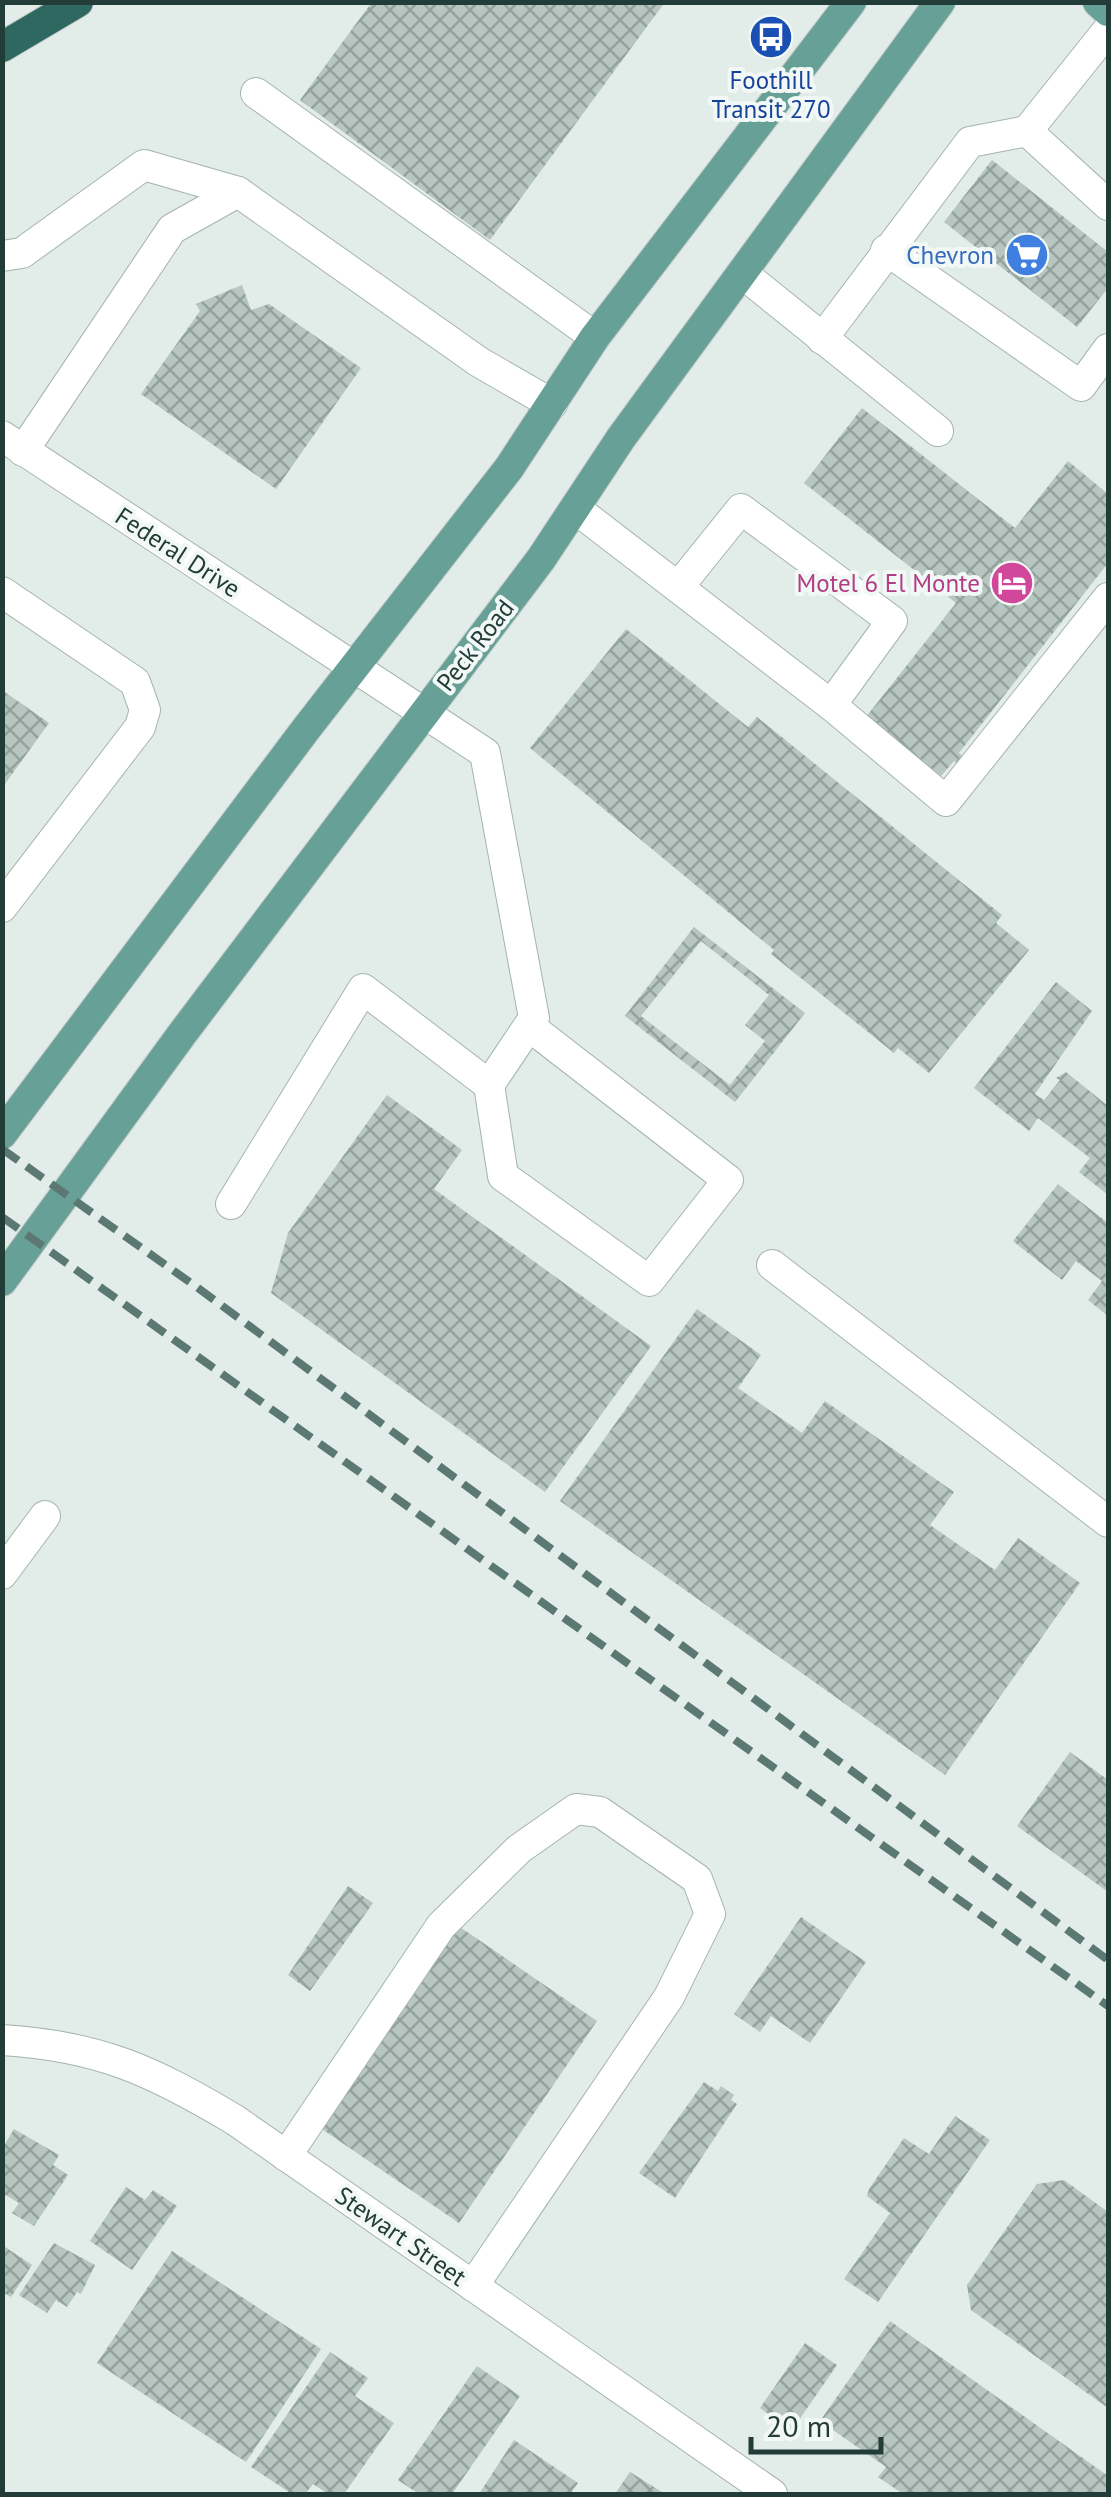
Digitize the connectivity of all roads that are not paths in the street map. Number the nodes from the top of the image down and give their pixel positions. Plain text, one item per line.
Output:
1 (78, 2) edge
2 (851, 2) edge
3 (940, 2) edge
4 (1098, 2) edge
5 (1108, 12) edge
6 (1108, 30) edge
7 (2, 47) edge
8 (256, 93) dead end
9 (1027, 132) junction
10 (238, 192) junction
11 (1108, 204) edge
12 (886, 250) junction
13 (2, 256) edge
14 (742, 273) junction
15 (595, 338) junction
16 (822, 339) junction
17 (1108, 350) edge
18 (552, 404) junction
19 (938, 431) dead end
20 (13, 443) edge
21 (576, 509) junction
22 (680, 586) junction
23 (2, 592) edge
24 (1108, 598) edge
25 (353, 668) junction
26 (831, 706) junction
27 (424, 710) junction
28 (2, 907) edge
29 (529, 1026) junction
30 (489, 1085) junction
31 (2, 1134) edge
32 (231, 1204) dead end
33 (772, 1265) dead end
34 (2, 1282) edge
35 (45, 1516) dead end
36 (1108, 1522) edge
37 (2, 1574) edge
38 (2, 2040) edge
39 (286, 2156) junction
40 (473, 2286) junction
41 (772, 2494) edge

1 - 7 highway
2 - 15 main road
3 - 14 main road, Peck Road
4 - 5 main road
6 - 9 street
8 - 15 street
9 - 11 street
9 - 12 street
10 - 13 street
10 - 18 street
10 - 20 street
12 - 16 street
12 - 17 street
14 - 16 street
14 - 21 main road, Peck Road
15 - 18 main road
16 - 19 street
18 - 25 main road
20 - 25 street, Federal Drive
21 - 22 street
21 - 27 main road, Peck Road
22 - 26 street
22 - 26 street
23 - 28 street
24 - 26 street
25 - 27 street, Federal Drive
25 - 31 main road
27 - 29 street, Federal Drive
27 - 34 main road, Peck Road
29 - 30 street
29 - 30 street
30 - 32 street
33 - 36 street
35 - 37 street
38 - 39 street, Stewart Street
39 - 40 street, Stewart Street
39 - 40 street
40 - 41 street, Stewart Street

